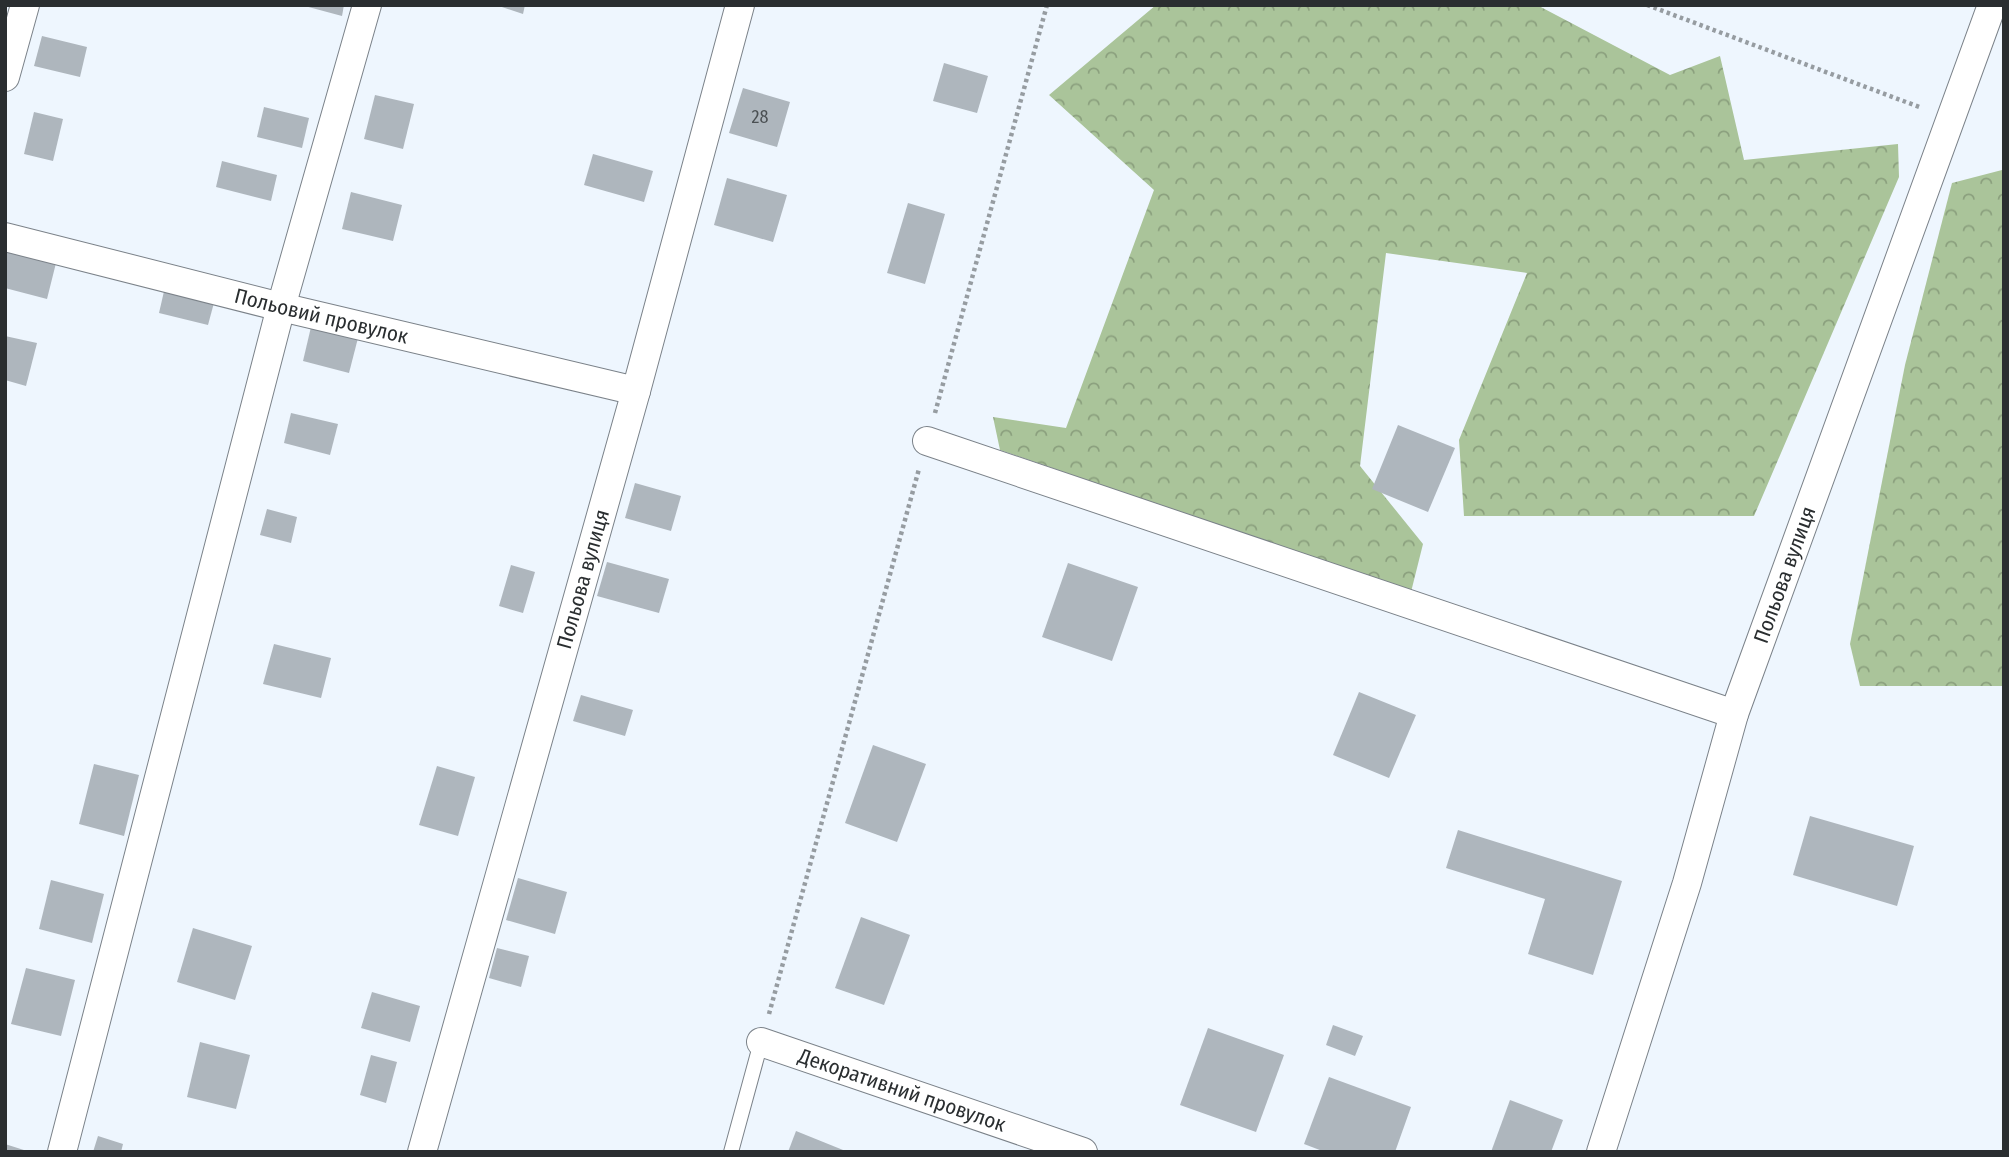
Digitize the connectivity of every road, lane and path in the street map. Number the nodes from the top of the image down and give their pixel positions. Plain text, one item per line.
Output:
1 (25, 5) edge
2 (367, 5) edge
3 (740, 5) edge
4 (1047, 5) edge
5 (1647, 5) edge
6 (1992, 5) edge
7 (5, 77) edge
8 (1949, 118) junction
9 (5, 237) edge
10 (281, 307) junction
11 (636, 391) junction
12 (927, 441) junction
13 (1734, 714) junction
14 (761, 1042) junction
15 (62, 1152) edge
16 (422, 1152) edge
17 (731, 1152) edge
18 (1083, 1152) edge
19 (1601, 1152) edge

1 - 7 street
2 - 10 street
3 - 11 street, Польова вулиця
4 - 12 path
5 - 8 path
6 - 8 street, Польова вулиця
8 - 13 street, Польова вулиця
9 - 10 street, Польовий провулок
10 - 11 street, Польовий провулок
10 - 15 street
11 - 16 street, Польова вулиця
12 - 13 street
12 - 14 path
13 - 19 street, Польова вулиця
14 - 17 lane
14 - 18 street, Декоративний провулок

